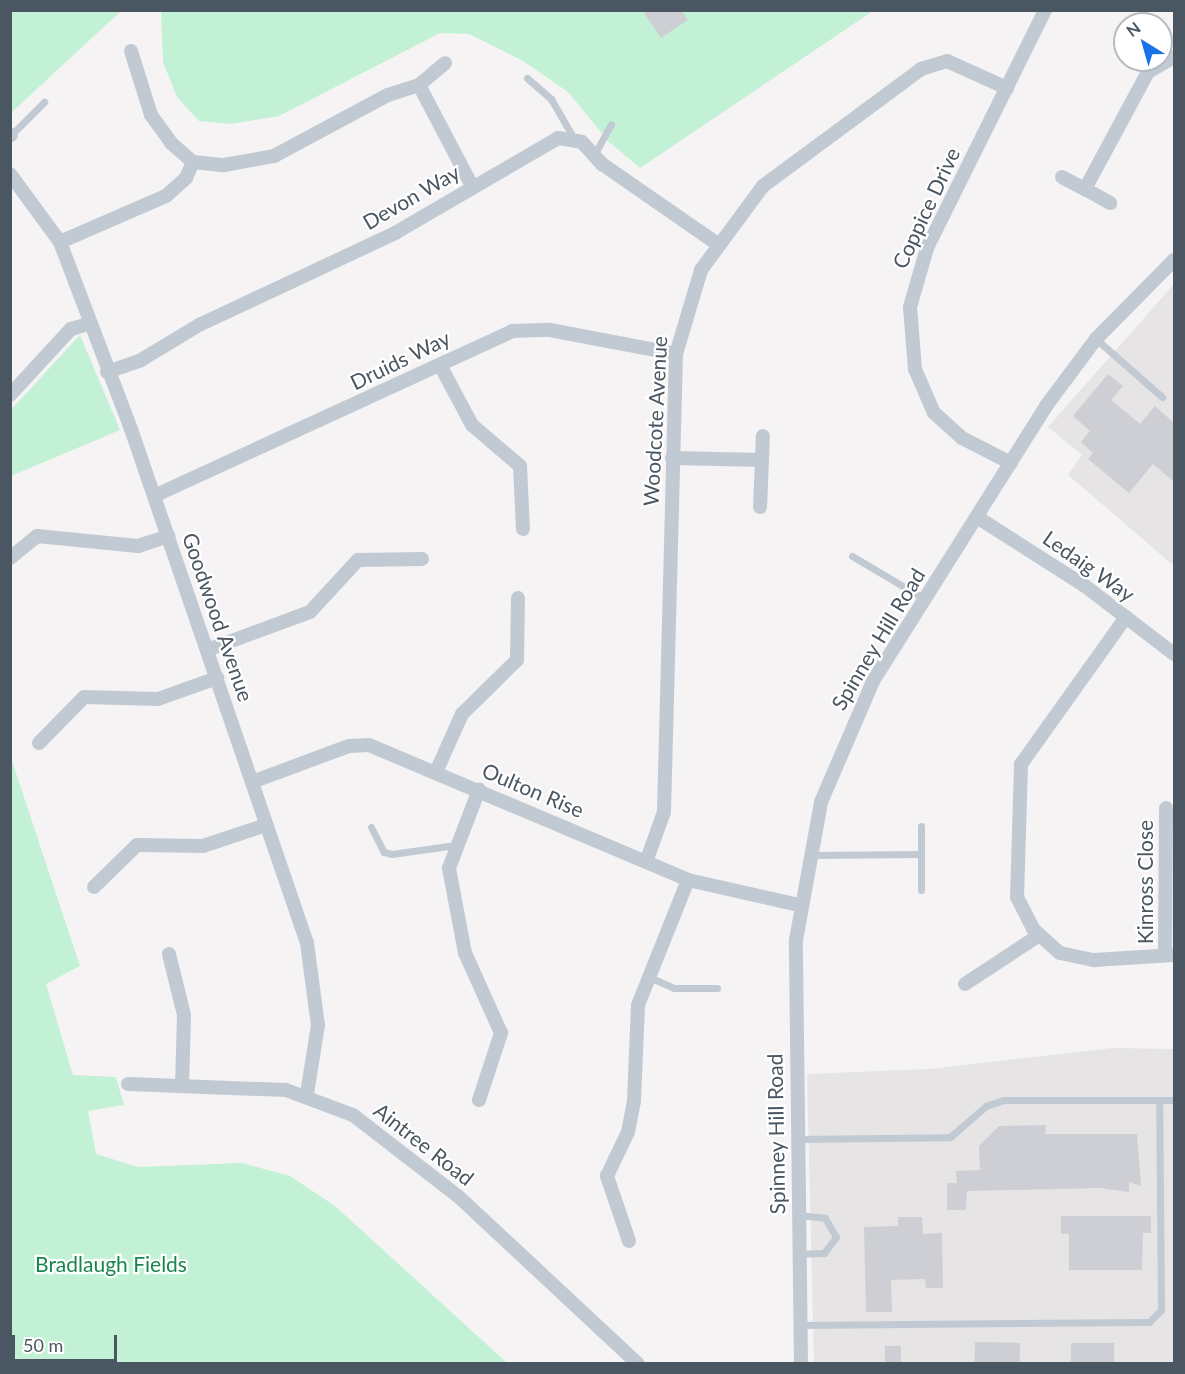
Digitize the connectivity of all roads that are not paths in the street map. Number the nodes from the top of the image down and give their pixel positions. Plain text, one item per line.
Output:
1 (1045, 10) edge
2 (131, 51) dead end
3 (1174, 57) edge
4 (445, 63) dead end
5 (527, 78) dead end
6 (419, 85) junction
7 (1007, 88) junction
8 (44, 102) dead end
9 (611, 124) dead end
10 (10, 135) edge
11 (573, 137) junction
12 (594, 155) junction
13 (193, 162) junction
14 (10, 174) edge
15 (1062, 177) dead end
16 (472, 186) junction
17 (1085, 189) junction
18 (1110, 203) dead end
19 (60, 242) junction
20 (716, 243) junction
21 (1174, 260) edge
22 (88, 324) junction
23 (1096, 339) junction
24 (676, 354) junction
25 (440, 365) junction
26 (107, 372) junction
27 (10, 395) edge
28 (1162, 397) dead end
29 (764, 436) dead end
30 (672, 458) junction
31 (762, 460) junction
32 (1011, 463) junction
33 (154, 496) junction
34 (760, 507) dead end
35 (977, 517) junction
36 (523, 529) dead end
37 (168, 536) junction
38 (852, 556) dead end
39 (10, 558) edge
40 (422, 559) dead end
41 (518, 598) dead end
42 (925, 599) junction
43 (1126, 617) junction
44 (207, 650) junction
45 (1174, 654) edge
46 (217, 678) junction
47 (39, 743) dead end
48 (436, 772) junction
49 (252, 782) junction
50 (479, 790) junction
51 (1166, 808) dead end
52 (266, 825) junction
53 (921, 826) dead end
54 (371, 827) dead end
55 (455, 845) junction
56 (921, 854) junction
57 (808, 855) junction
58 (646, 862) junction
59 (688, 880) junction
60 (94, 887) dead end
61 (921, 890) dead end
62 (799, 906) junction
63 (1038, 936) junction
64 (169, 954) dead end
65 (1170, 955) edge
66 (647, 976) junction
67 (965, 984) dead end
68 (717, 988) dead end
69 (128, 1084) dead end
70 (182, 1086) junction
71 (307, 1094) junction
72 (479, 1100) dead end
73 (1159, 1100) junction
74 (1174, 1100) edge
75 (797, 1139) junction
76 (798, 1215) junction
77 (629, 1241) dead end
78 (799, 1254) junction
79 (800, 1324) junction
80 (638, 1364) edge
81 (801, 1364) edge

1 - 7 street, Coppice Drive
2 - 13 street
3 - 17 street
4 - 6 street
5 - 11 lane
6 - 13 street
6 - 16 street
7 - 20 street, Woodcote Avenue
7 - 32 street, Coppice Drive
8 - 10 lane
9 - 12 lane
11 - 12 street
11 - 16 street, Devon Way
12 - 20 street
13 - 19 street
14 - 19 street, Goodwood Avenue
15 - 17 street
16 - 26 street, Devon Way
17 - 18 street
19 - 22 street, Goodwood Avenue
20 - 24 street, Woodcote Avenue
21 - 23 street, Spinney Hill Road
22 - 26 street, Goodwood Avenue
22 - 27 street
23 - 28 lane
23 - 32 street, Spinney Hill Road
24 - 25 street, Druids Way
24 - 30 street, Woodcote Avenue
25 - 33 street, Druids Way
25 - 36 street
26 - 33 street, Goodwood Avenue
29 - 31 street
30 - 31 street
30 - 58 street, Woodcote Avenue
31 - 34 street
32 - 35 street, Spinney Hill Road
33 - 37 street, Goodwood Avenue
35 - 42 street, Spinney Hill Road
35 - 43 street, Ledaig Way
37 - 39 street
37 - 44 street, Goodwood Avenue
38 - 42 lane
40 - 44 street
41 - 48 street
42 - 57 street, Spinney Hill Road
43 - 45 street, Ledaig Way
43 - 63 street
44 - 46 street, Goodwood Avenue
46 - 47 street
46 - 49 street, Goodwood Avenue
48 - 49 street, Oulton Rise
48 - 50 street, Oulton Rise
49 - 52 street, Goodwood Avenue
50 - 55 street
50 - 58 street, Oulton Rise
51 - 65 street, Kinross Close
52 - 60 street
52 - 71 street, Goodwood Avenue
53 - 56 lane
54 - 55 lane
55 - 72 street
56 - 57 lane
56 - 61 lane
57 - 62 street, Spinney Hill Road
58 - 59 street, Oulton Rise
59 - 62 street, Oulton Rise
59 - 66 street
62 - 75 street, Spinney Hill Road
63 - 65 street
63 - 67 street
64 - 70 street
66 - 68 lane
66 - 77 street
69 - 70 street, Aintree Road
70 - 71 street, Aintree Road
71 - 80 street, Aintree Road
73 - 74 lane
73 - 75 lane
73 - 79 lane
75 - 76 street, Spinney Hill Road
76 - 78 street, Spinney Hill Road
76 - 78 lane
78 - 79 street, Spinney Hill Road
79 - 81 street, Spinney Hill Road

